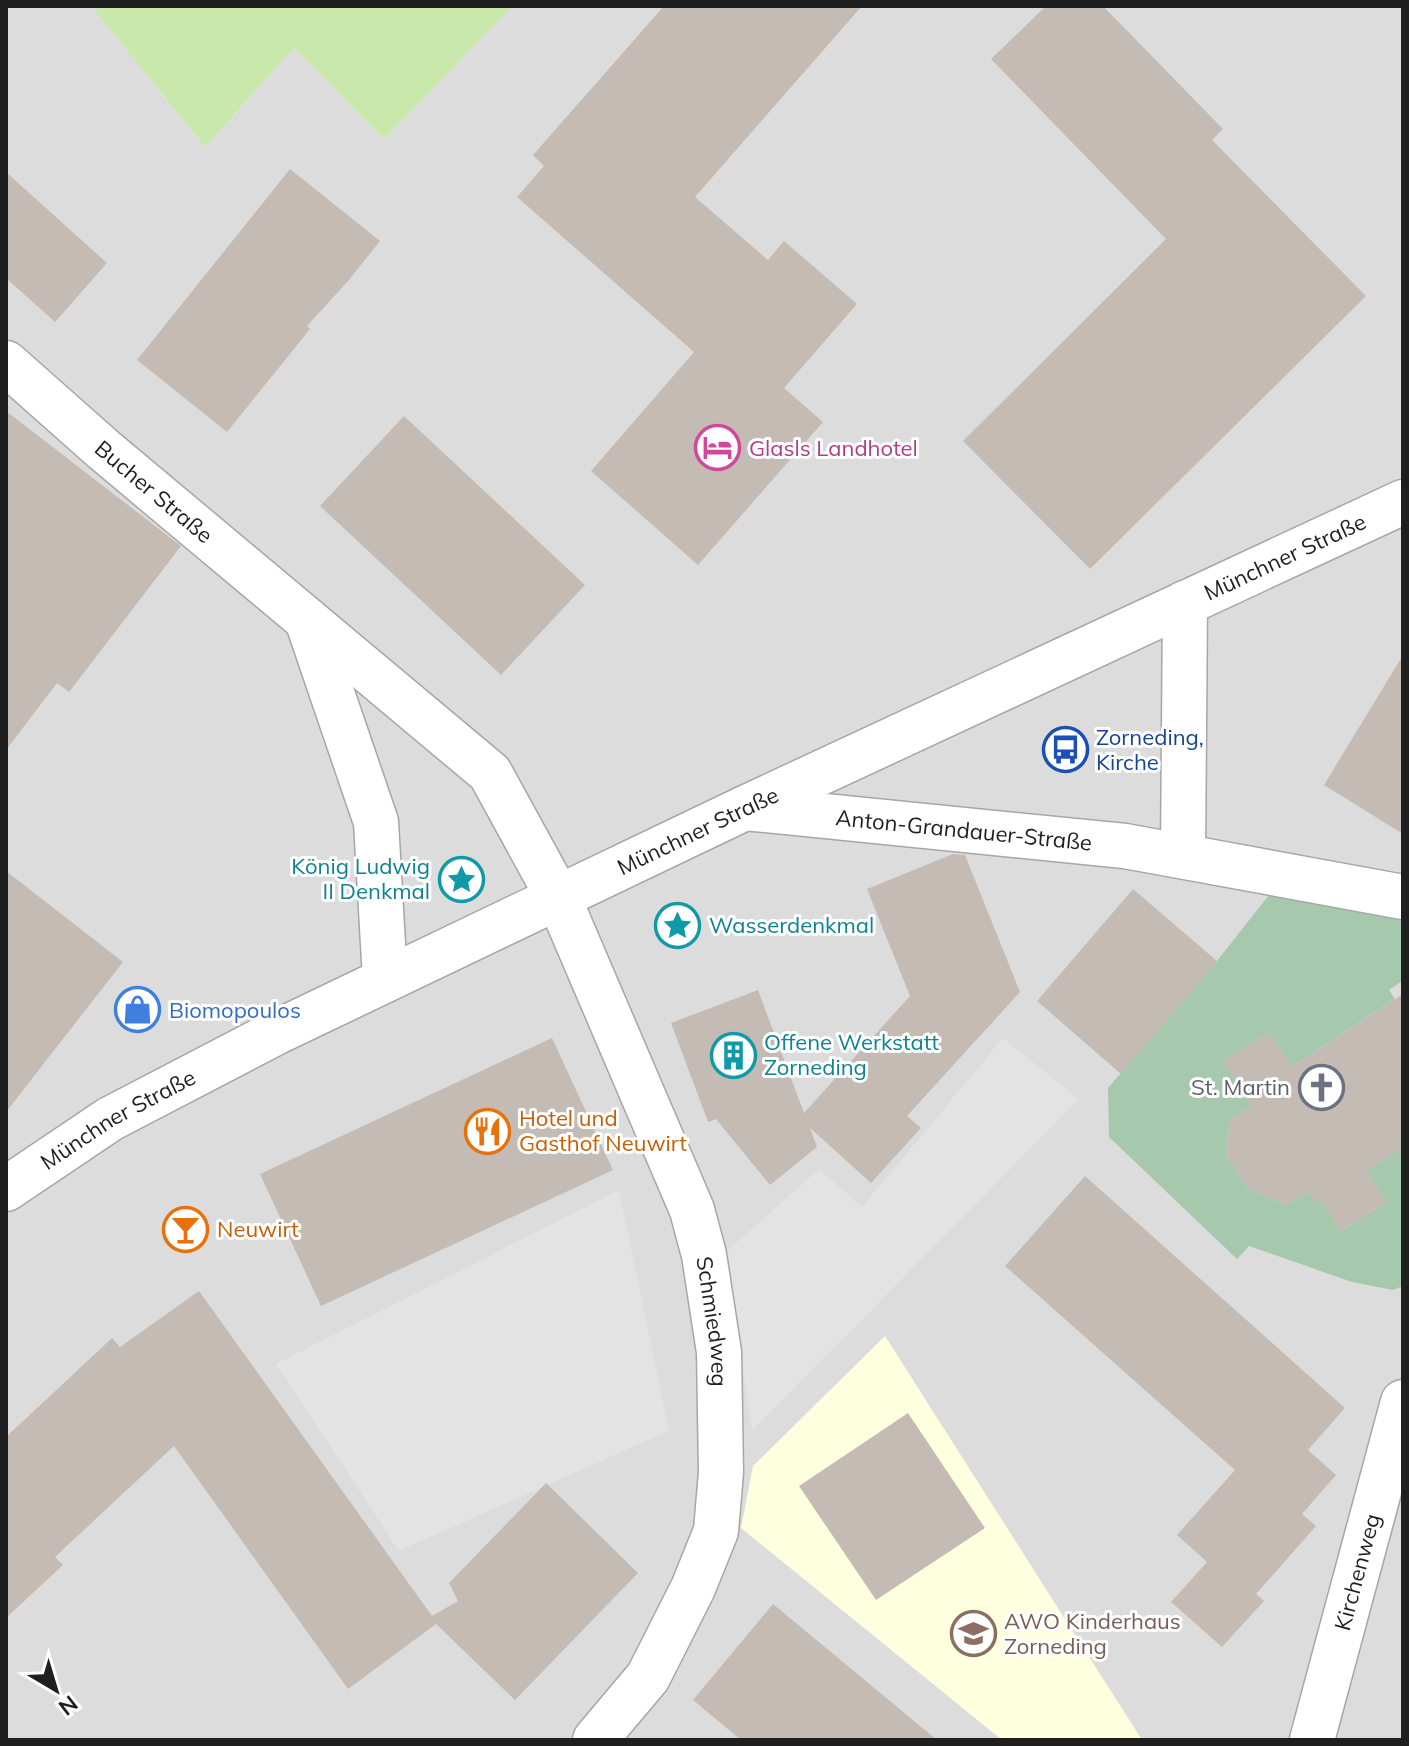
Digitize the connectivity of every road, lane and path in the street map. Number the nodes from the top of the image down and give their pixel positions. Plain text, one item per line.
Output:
1 (6, 363) edge
2 (1403, 502) edge
3 (1185, 603) junction
4 (306, 618) junction
5 (745, 808) junction
6 (1183, 856) junction
7 (1403, 897) edge
8 (559, 899) junction
9 (385, 979) junction
10 (6, 1189) edge
11 (1403, 1402) edge
12 (595, 1740) edge
13 (1312, 1740) edge

1 - 4 street, Bucher Straße
2 - 3 street, Münchner Straße
3 - 5 street, Münchner Straße
3 - 6 street
4 - 8 street, Bucher Straße
4 - 9 street
5 - 6 street, Anton-Grandauer-Straße
5 - 8 street, Münchner Straße
6 - 7 street, Anton-Grandauer-Straße
8 - 9 street, Münchner Straße
8 - 12 street, Schmiedweg
9 - 10 street, Münchner Straße
11 - 13 street, Kirchenweg

